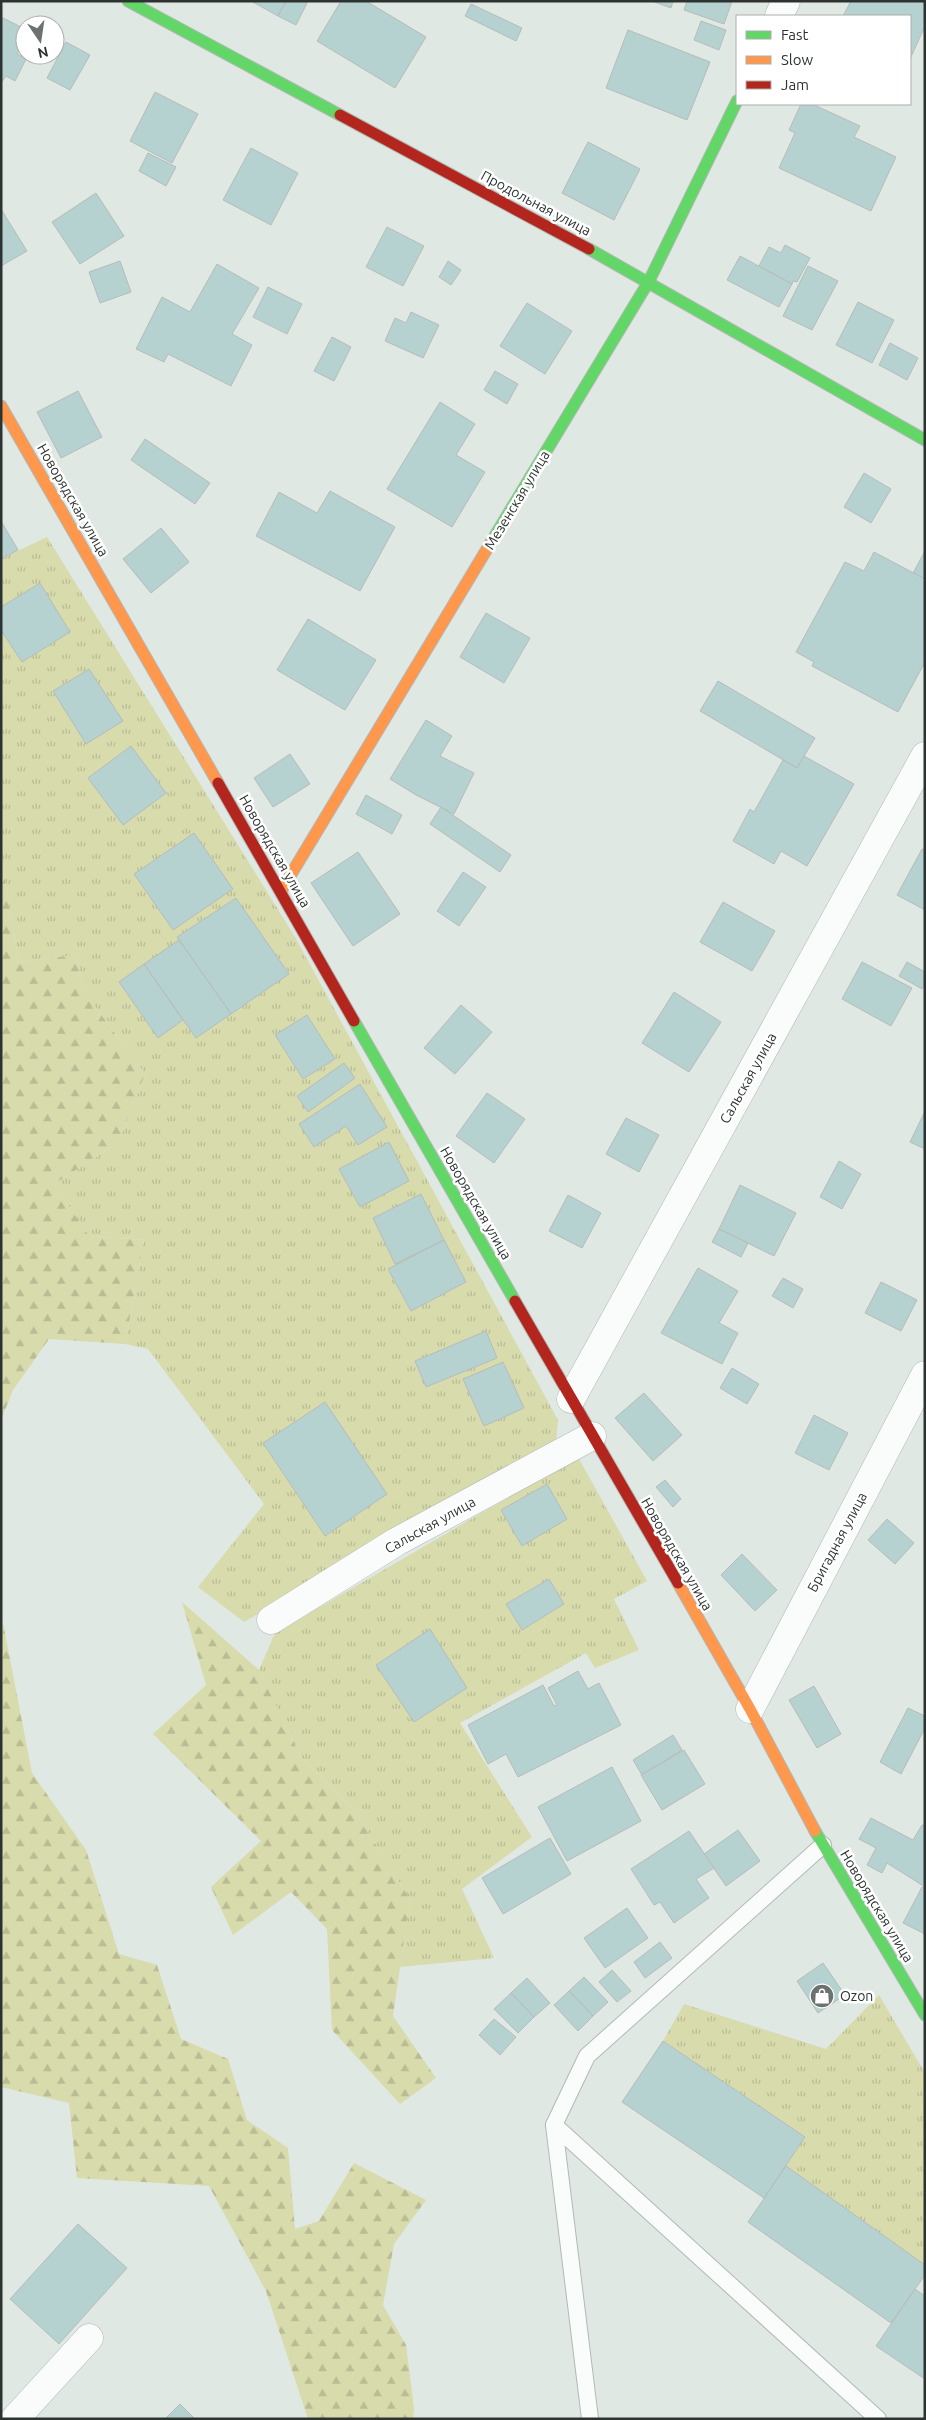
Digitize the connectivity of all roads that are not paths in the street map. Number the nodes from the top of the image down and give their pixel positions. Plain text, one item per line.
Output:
1 (128, 1) edge
2 (786, 1) edge
3 (779, 15) edge
4 (736, 103) edge
5 (649, 281) junction
6 (1, 406) edge
7 (925, 440) edge
8 (925, 756) edge
9 (281, 891) junction
10 (925, 1375) edge
11 (571, 1399) junction
12 (592, 1436) junction
13 (271, 1620) dead end
14 (750, 1709) junction
15 (823, 1845) junction
16 (925, 2015) edge
17 (554, 2125) junction
18 (89, 2338) dead end
19 (15, 2419) edge
20 (590, 2419) edge
21 (878, 2419) edge

1 - 5 street, Продольная улица
2 - 3 street
4 - 5 street, Мезенская улица
5 - 7 street, Продольная улица
5 - 9 street, Мезенская улица
6 - 9 street, Новорядская улица
8 - 11 street, Сальская улица
9 - 11 street, Новорядская улица
10 - 14 street, Бригадная улица
11 - 12 street, Новорядская улица
12 - 13 street, Сальская улица
12 - 14 street, Новорядская улица
14 - 15 street, Новорядская улица
15 - 16 street, Новорядская улица
15 - 17 lane
17 - 20 lane
17 - 21 lane
18 - 19 street

